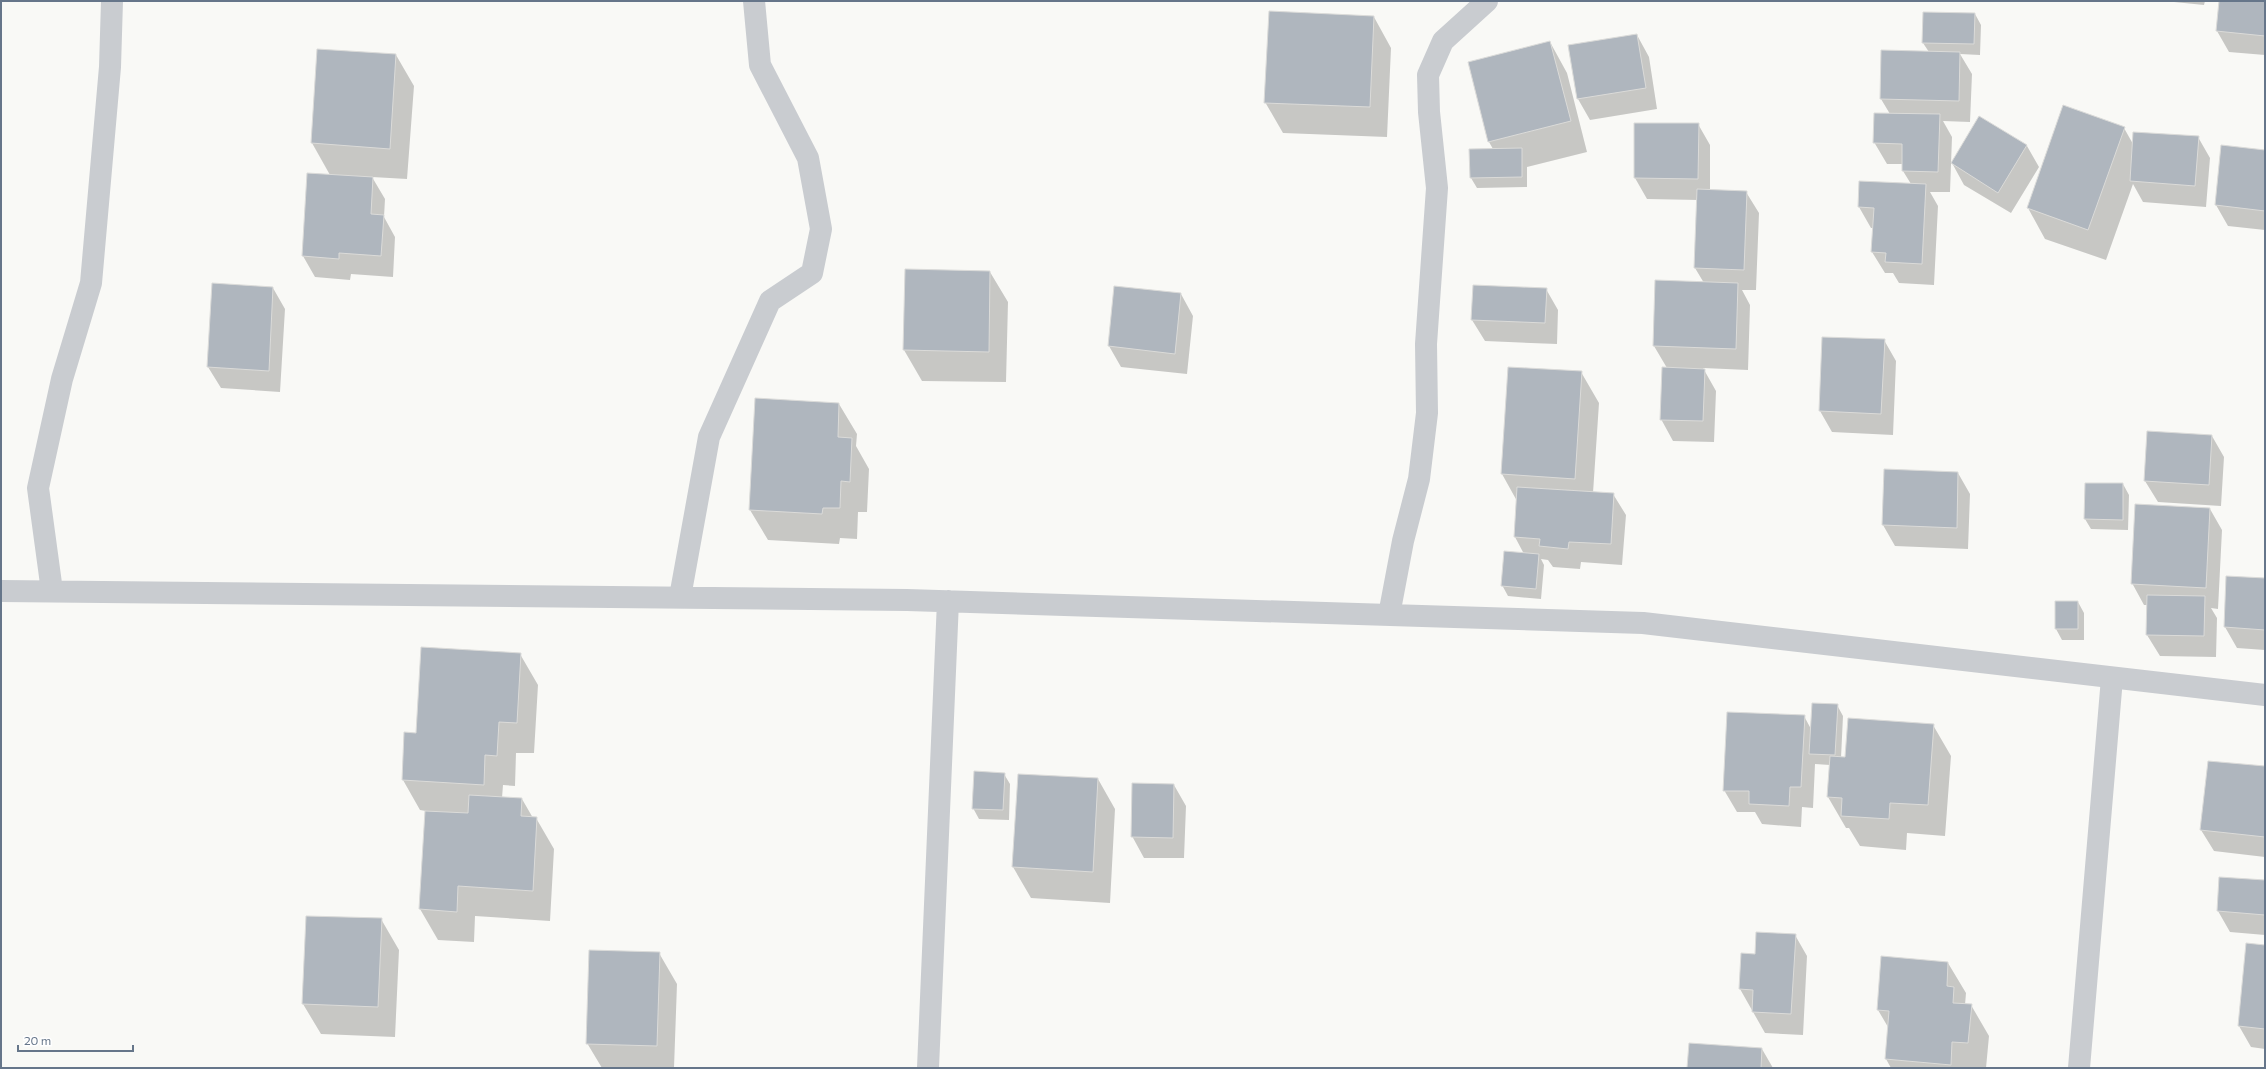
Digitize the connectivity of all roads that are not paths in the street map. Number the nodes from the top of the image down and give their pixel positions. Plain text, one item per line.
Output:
1 (112, 1) edge
2 (754, 1) edge
3 (1487, 1) edge
4 (1, 591) edge
5 (52, 591) junction
6 (680, 597) junction
7 (948, 601) junction
8 (1389, 615) junction
9 (2112, 678) junction
10 (2265, 695) edge
11 (928, 1068) edge
12 (2079, 1068) edge

1 - 5 street
2 - 6 street
3 - 8 street
4 - 5 street
5 - 6 street
6 - 7 street
7 - 8 street
7 - 11 street
8 - 9 street
9 - 10 street
9 - 12 street

